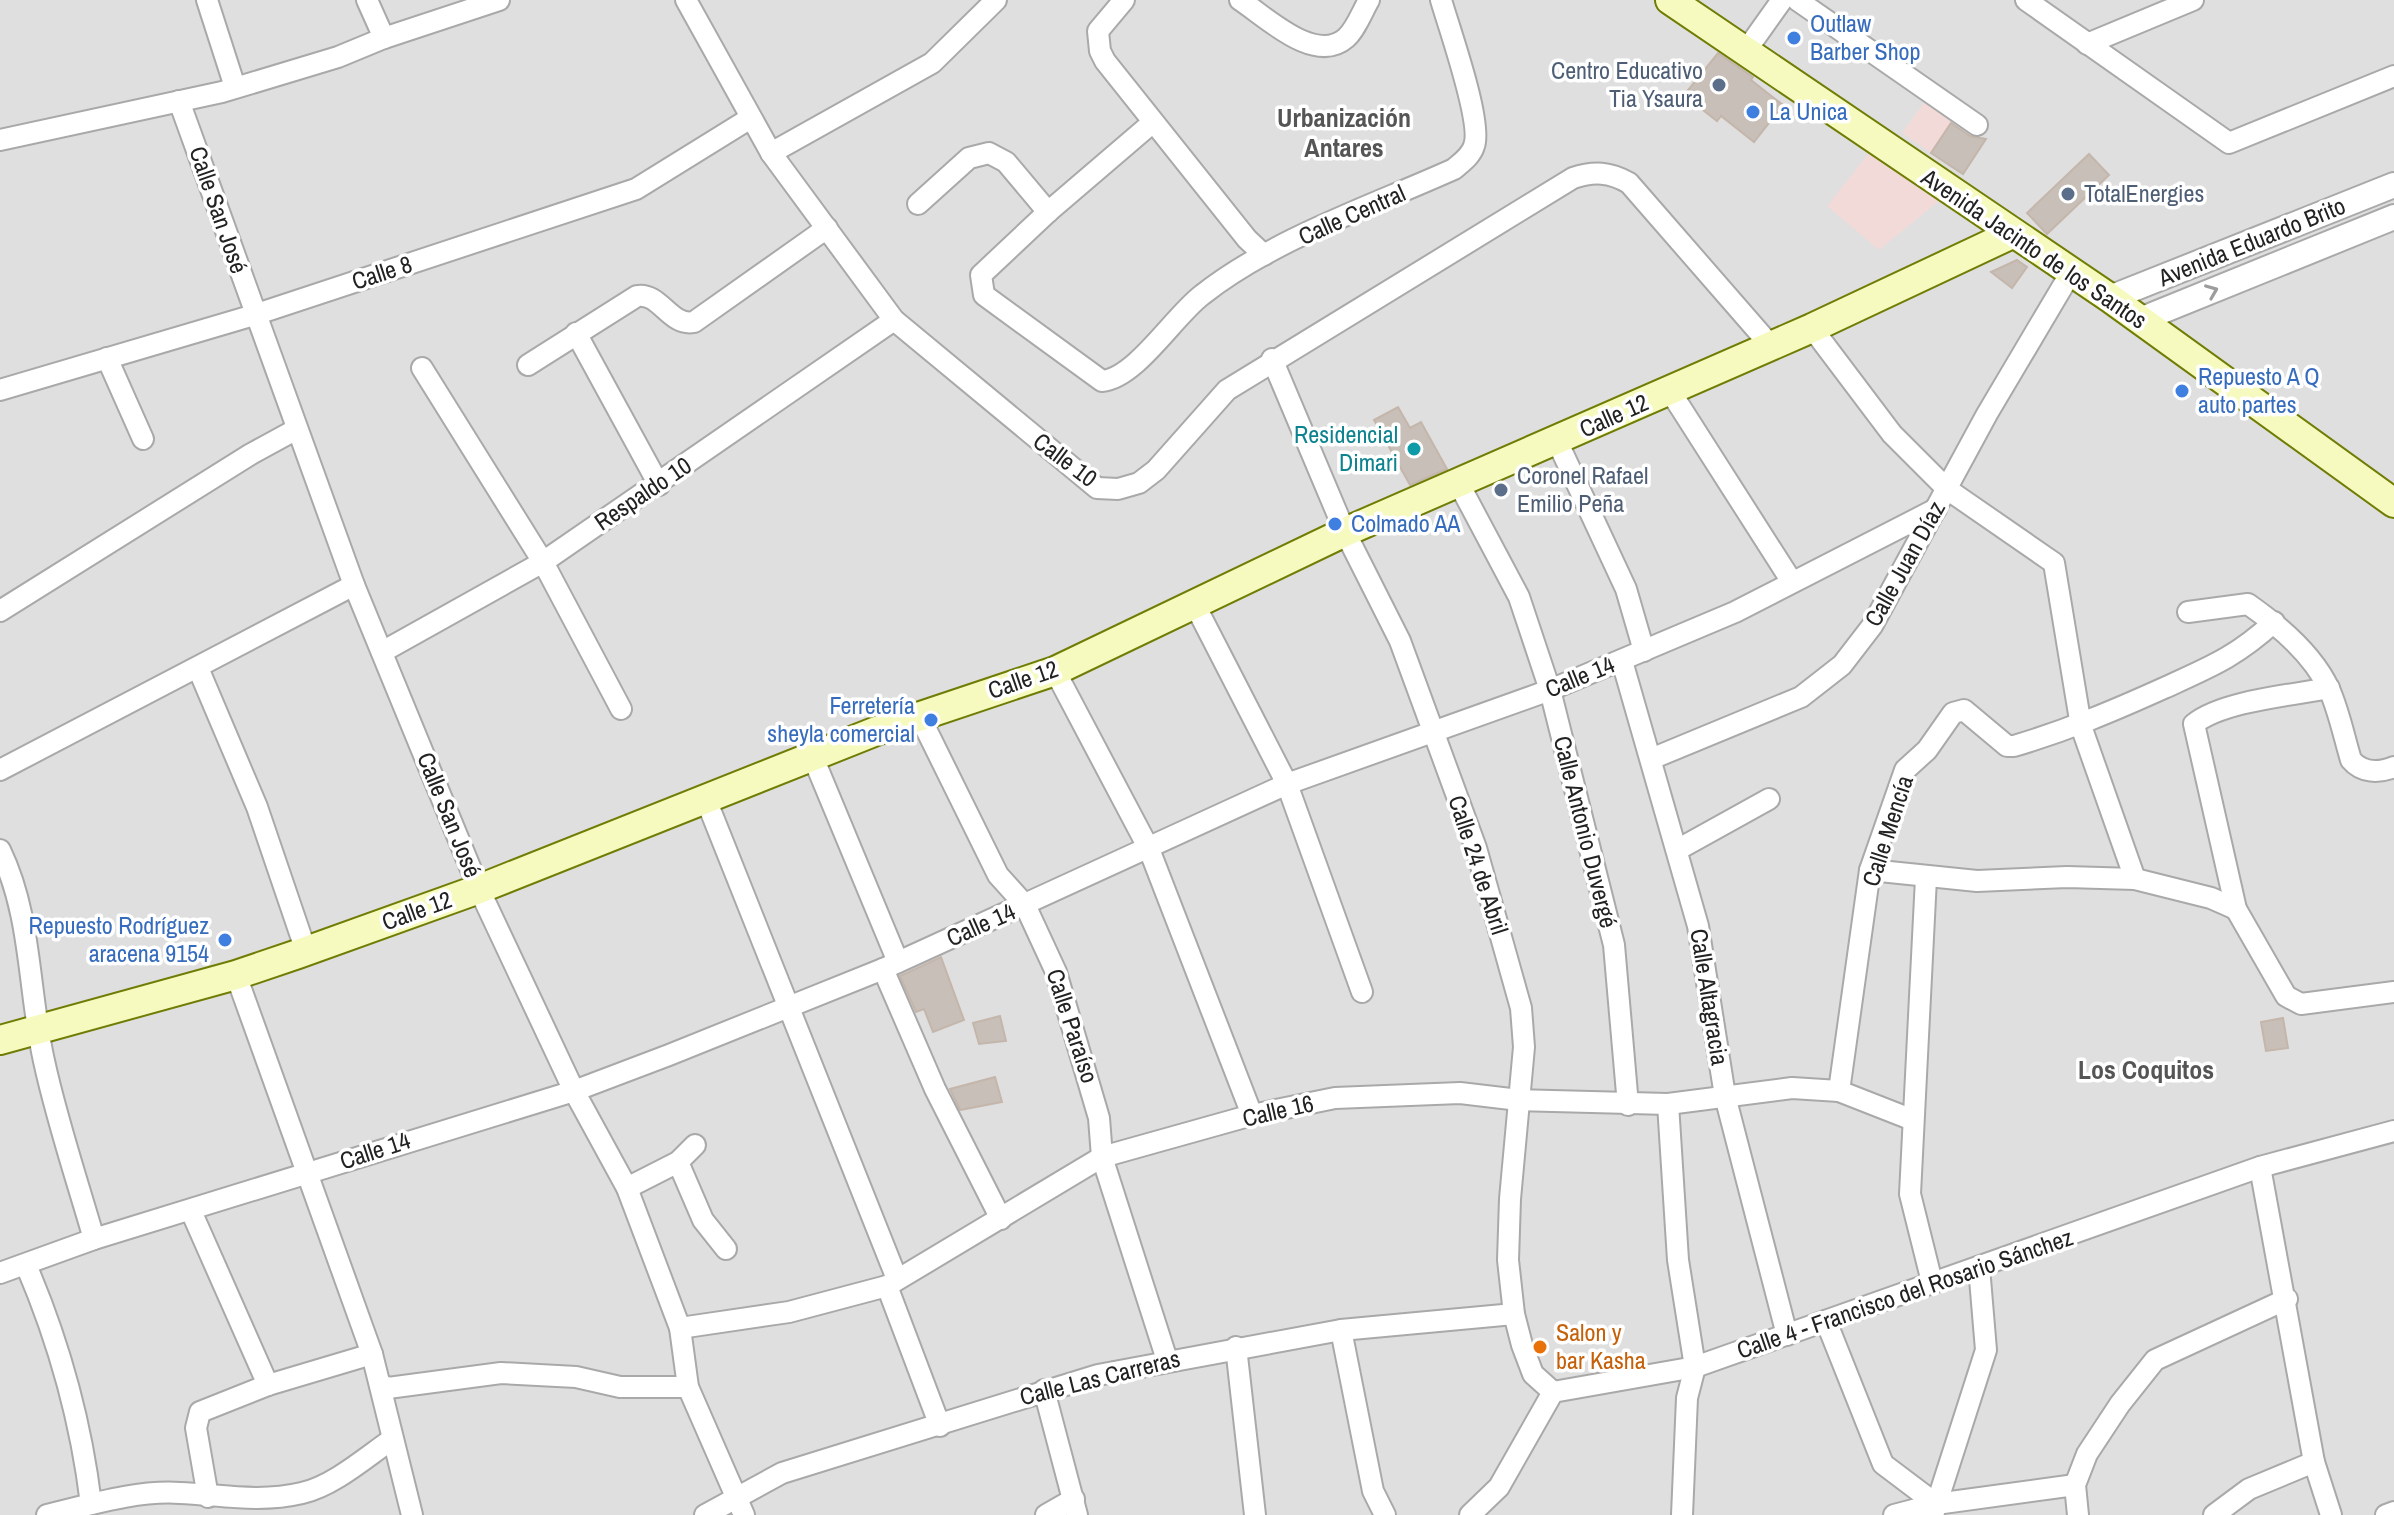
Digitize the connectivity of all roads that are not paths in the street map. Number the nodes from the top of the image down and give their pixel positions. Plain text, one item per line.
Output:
1 (207, 0) edge
2 (367, 0) edge
3 (499, 0) edge
4 (686, 0) edge
5 (996, 0) edge
6 (1124, 0) edge
7 (1240, 0) edge
8 (1369, 0) edge
9 (1441, 0) edge
10 (1670, 0) edge
11 (1781, 0) edge
12 (1797, 0) edge
13 (2026, 0) edge
14 (2193, 0) edge
15 (474, 4) edge
16 (384, 38) junction
17 (2087, 44) junction
18 (1745, 52) junction
19 (2394, 76) edge
20 (235, 87) junction
21 (179, 101) junction
22 (749, 119) junction
23 (1152, 123) junction
24 (1977, 125) dead end
25 (0, 140) edge
26 (771, 153) junction
27 (2394, 185) edge
28 (918, 204) dead end
29 (1048, 212) junction
30 (2394, 217) edge
31 (827, 228) junction
32 (2012, 234) junction
33 (1264, 255) junction
34 (2070, 274) junction
35 (2110, 298) junction
36 (254, 315) junction
37 (894, 320) junction
38 (2140, 320) junction
39 (1812, 328) junction
40 (576, 333) junction
41 (1771, 346) junction
42 (107, 358) junction
43 (1272, 359) junction
44 (528, 365) dead end
45 (422, 368) dead end
46 (0, 390) edge
47 (1670, 391) junction
48 (295, 430) junction
49 (143, 439) dead end
50 (1557, 441) junction
51 (1459, 484) junction
52 (659, 485) junction
53 (1947, 489) junction
54 (2394, 503) edge
55 (1936, 509) junction
56 (1345, 532) junction
57 (543, 562) junction
58 (1792, 582) junction
59 (354, 585) junction
60 (1195, 605) junction
61 (0, 611) edge
62 (2188, 612) dead end
63 (2274, 622) junction
64 (1644, 651) junction
65 (382, 652) junction
66 (1622, 661) junction
67 (198, 668) junction
68 (1055, 671) junction
69 (2329, 688) junction
70 (1550, 690) junction
71 (621, 709) dead end
72 (919, 715) junction
73 (2081, 726) junction
74 (1433, 733) junction
75 (812, 755) junction
76 (1651, 759) junction
77 (2394, 767) edge
78 (0, 770) edge
79 (1287, 784) junction
80 (705, 797) junction
81 (1769, 799) dead end
82 (1149, 849) junction
83 (1677, 850) junction
84 (3, 863) edge
85 (1870, 870) junction
86 (1926, 878) junction
87 (2135, 879) junction
88 (479, 889) junction
89 (1025, 905) junction
90 (2236, 909) junction
91 (306, 951) junction
92 (891, 966) junction
93 (236, 975) junction
94 (1362, 992) dead end
95 (2394, 992) edge
96 (786, 1007) junction
97 (39, 1028) junction
98 (0, 1040) edge
99 (574, 1091) junction
100 (1839, 1091) junction
101 (1725, 1096) junction
102 (1519, 1100) junction
103 (1668, 1104) junction
104 (1628, 1105) junction
105 (1252, 1115) junction
106 (1913, 1120) junction
107 (2394, 1131) edge
108 (695, 1145) dead end
109 (1102, 1157) junction
110 (678, 1162) junction
111 (2260, 1167) junction
112 (307, 1173) junction
113 (627, 1188) junction
114 (191, 1211) junction
115 (1001, 1219) junction
116 (94, 1239) junction
117 (726, 1249) dead end
118 (26, 1265) junction
119 (1979, 1267) junction
120 (0, 1273) edge
121 (1932, 1282) junction
122 (892, 1283) junction
123 (2287, 1299) junction
124 (1514, 1314) junction
125 (1826, 1321) junction
126 (680, 1328) junction
127 (1341, 1330) junction
128 (1787, 1335) junction
129 (1236, 1347) junction
130 (372, 1354) junction
131 (1167, 1360) junction
132 (1695, 1367) junction
133 (380, 1384) junction
134 (268, 1385) junction
135 (688, 1387) junction
136 (1044, 1390) junction
137 (1553, 1392) junction
138 (940, 1426) junction
139 (391, 1440) junction
140 (2314, 1462) junction
141 (2075, 1485) junction
142 (148, 1495) junction
143 (208, 1497) junction
144 (91, 1504) junction
145 (741, 1507) edge
146 (1076, 1507) edge
147 (1934, 1509) edge
148 (2394, 1512) edge
149 (47, 1515) edge
150 (154, 1515) edge
151 (412, 1515) edge
152 (705, 1515) edge
153 (1046, 1515) edge
154 (1255, 1515) edge
155 (1385, 1515) edge
156 (1470, 1515) edge
157 (1682, 1515) edge
158 (1894, 1515) edge
159 (2078, 1515) edge
160 (2214, 1515) edge
161 (2331, 1515) edge
162 (2386, 1515) edge

1 - 20 street
2 - 16 street
3 - 15 street
4 - 22 street, Calle 10
5 - 26 street
6 - 23 street
7 - 8 street
9 - 33 street, Calle Central
10 - 18 main road, Avenida Jacinto de los Santos
11 - 18 street
12 - 24 street
13 - 17 street
14 - 17 street
15 - 16 street
16 - 20 street
17 - 19 street
18 - 32 main road, Avenida Jacinto de los Santos
20 - 21 street
21 - 25 street
21 - 36 street, Calle San José
22 - 26 street, Calle 10
22 - 36 street, Calle 8
23 - 29 street
23 - 33 street
26 - 31 street, Calle 10
27 - 35 street, Avenida Eduardo Brito
28 - 29 street
29 - 33 street, Calle Central
38 -> 30 street, Avenida Eduardo Brito
31 - 37 street, Calle 10
31 - 40 street
32 - 34 main road, Avenida Jacinto de los Santos
32 - 39 main road, Calle 12
34 - 35 main road, Avenida Jacinto de los Santos
34 - 53 street, Calle Juan Díaz
35 - 38 main road, Avenida Jacinto de los Santos
36 - 42 street, Calle 8
36 - 48 street, Calle San José
37 - 43 street, Calle 10
37 - 52 street, Respaldo 10
38 - 54 main road, Avenida Jacinto de los Santos
39 - 41 main road, Calle 12
39 - 53 street
40 - 44 street
40 - 52 street
41 - 43 street, Calle 10
41 - 47 main road, Calle 12
42 - 46 street, Calle 8
42 - 49 street
43 - 56 street, Calle 24 de Abril
45 - 57 street
47 - 50 main road, Calle 12
47 - 58 street
48 - 59 street, Calle San José
48 - 61 street
50 - 51 main road, Calle 12
50 - 64 street
51 - 56 main road, Calle 12
51 - 70 street, Calle Antonio Duvergé
52 - 57 street, Respaldo 10
53 - 55 street, Calle Juan Díaz
53 - 73 street
55 - 58 street, Calle 14
55 - 76 street, Calle Juan Díaz
56 - 60 main road, Calle 12
56 - 74 street, Calle 24 de Abril
57 - 65 street, Respaldo 10
57 - 71 street
58 - 64 street, Calle 14
59 - 65 street, Calle San José
59 - 67 street
60 - 68 main road, Calle 12
60 - 79 street
62 - 63 street
63 - 69 street
63 - 73 street, Calle Mencía
64 - 66 street, Calle 14
65 - 88 street, Calle San José
66 - 70 street, Calle 14
66 - 76 street, Calle Altagracia
67 - 78 street
67 - 91 street
68 - 72 main road, Calle 12
68 - 82 street
69 - 77 street
69 - 90 street
70 - 74 street, Calle 14
70 - 104 street, Calle Antonio Duvergé
72 - 75 main road, Calle 12
72 - 89 street, Calle Paraíso
73 - 85 street, Calle Mencía
73 - 87 street
74 - 79 street, Calle 14
74 - 102 street, Calle 24 de Abril
75 - 80 main road, Calle 12
75 - 92 street
76 - 83 street, Calle Altagracia
79 - 82 street, Calle 14
79 - 94 street
80 - 88 main road, Calle 12
80 - 96 street
81 - 83 street
82 - 89 street, Calle 14
82 - 105 street
83 - 101 street, Calle Altagracia
84 - 97 street
85 - 86 street
85 - 100 street, Calle Mencía
86 - 87 street
86 - 106 street
87 - 90 street
88 - 91 main road, Calle 12
88 - 99 street, Calle San José
89 - 92 street, Calle 14
89 - 109 street, Calle Paraíso
90 - 95 street
91 - 93 main road, Calle 12
92 - 96 street, Calle 14
92 - 115 street
93 - 97 main road, Calle 12
93 - 112 street
96 - 99 street, Calle 14
96 - 122 street
97 - 98 main road, Calle 12
97 - 116 street
99 - 112 street, Calle 14
99 - 113 street, Calle San José
100 - 101 street, Calle 16
100 - 106 street, Calle 16
101 - 103 street, Calle 16
101 - 128 street, Calle Altagracia
102 - 104 street, Calle 16
102 - 105 street, Calle 16
102 - 124 street, Calle 24 de Abril
103 - 104 street, Calle 16
103 - 132 street
105 - 109 street, Calle 16
106 - 121 street
107 - 111 street, Calle 4 - Francisco del Rosario Sánchez
108 - 110 street
109 - 115 street, Calle 16
109 - 131 street, Calle Paraíso
110 - 113 street
110 - 117 street
111 - 119 street, Calle 4 - Francisco del Rosario Sánchez
111 - 123 street
112 - 114 street, Calle 14
112 - 130 street
113 - 126 street, Calle San José
114 - 116 street, Calle 14
114 - 134 street
115 - 122 street, Calle 16
116 - 118 street, Calle 14
118 - 120 street, Calle 14
118 - 144 street
119 - 121 street, Calle 4 - Francisco del Rosario Sánchez
119 - 147 street
121 - 125 street, Calle 4 - Francisco del Rosario Sánchez
122 - 126 street, Calle 16
122 - 138 street
123 - 140 street
123 - 141 street
124 - 127 street, Calle Las Carreras
124 - 137 street, Calle 24 de Abril
125 - 128 street, Calle 4 - Francisco del Rosario Sánchez
125 - 147 street
126 - 135 street, Calle San José
127 - 129 street, Calle Las Carreras
127 - 155 street
128 - 132 street, Calle 4 - Francisco del Rosario Sánchez
129 - 131 street, Calle Las Carreras
129 - 154 street
130 - 133 street
130 - 134 street
131 - 136 street, Calle Las Carreras
132 - 137 street, Calle 4 - Francisco del Rosario Sánchez
132 - 157 street
133 - 135 street
133 - 139 street
134 - 143 street
135 - 145 street, Calle San José
136 - 138 street, Calle Las Carreras
136 - 146 street
137 - 156 street
138 - 145 street, Calle Las Carreras
139 - 143 street
139 - 151 street
140 - 160 street
140 - 161 street
141 - 147 street
141 - 159 street
142 - 143 street
142 - 144 street
142 - 150 street
144 - 149 street
145 - 152 street, Calle Las Carreras
146 - 153 street
147 - 158 street
148 - 162 street

